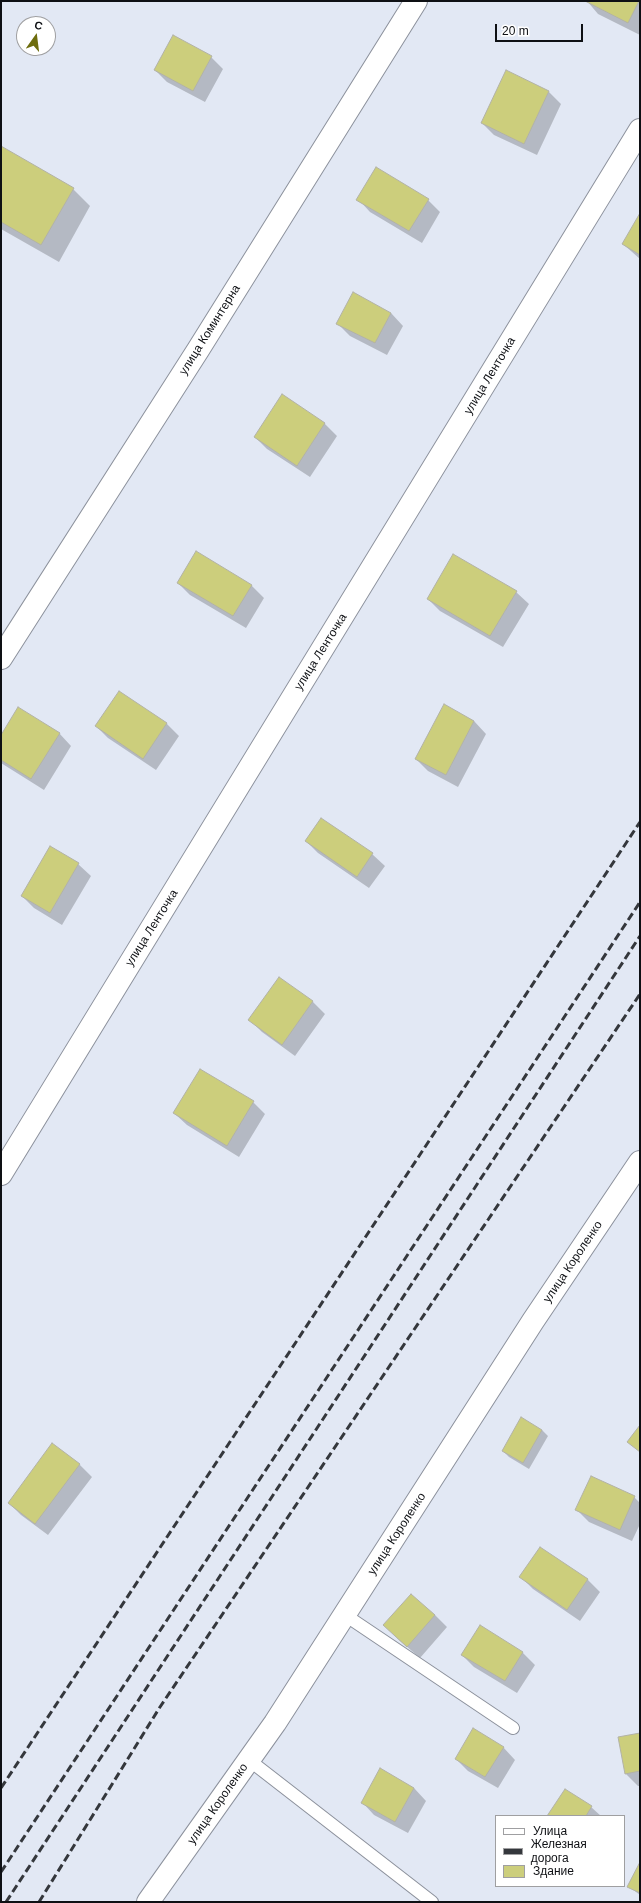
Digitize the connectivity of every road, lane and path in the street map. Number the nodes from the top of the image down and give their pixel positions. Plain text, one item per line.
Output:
1 (416, 1) edge
2 (640, 130) edge
3 (1, 658) edge
4 (640, 1162) edge
5 (1, 1174) edge
6 (345, 1615) junction
7 (513, 1728) dead end
8 (249, 1760) junction
9 (148, 1902) edge
10 (432, 1902) edge

1 - 3 street, улица Коминтерна
2 - 5 street, улица Ленточка
4 - 6 street, улица Короленко
6 - 7 lane
6 - 8 street, улица Короленко
8 - 9 street, улица Короленко
8 - 10 lane

